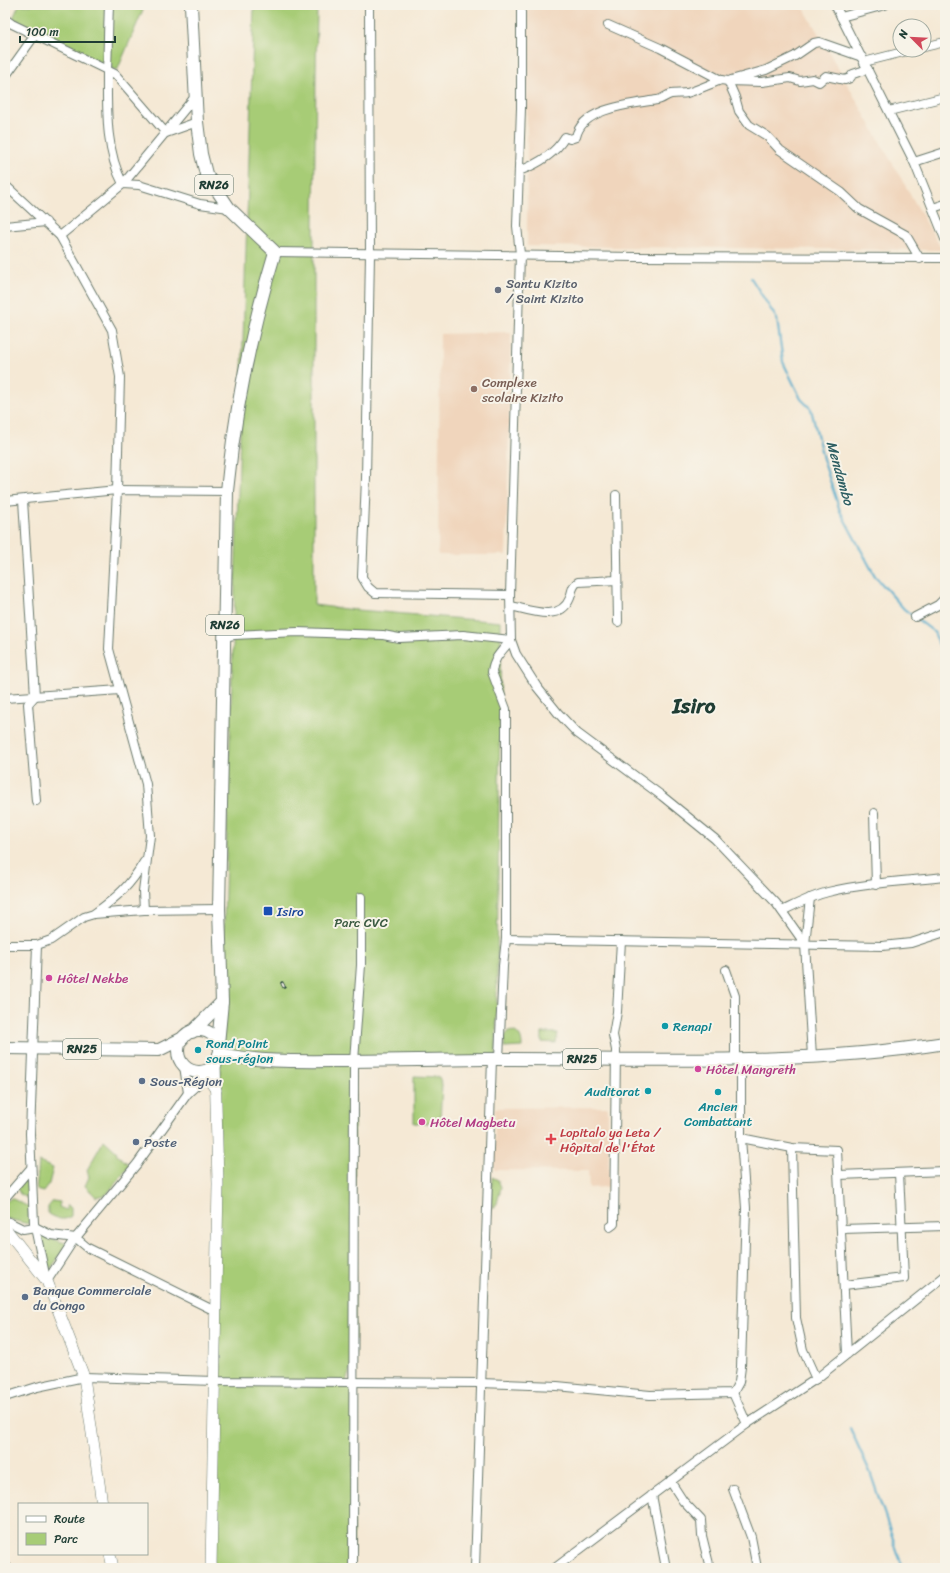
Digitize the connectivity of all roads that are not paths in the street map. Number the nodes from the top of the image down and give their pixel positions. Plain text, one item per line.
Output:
1 (109, 5) edge
2 (191, 5) edge
3 (369, 5) edge
4 (521, 5) edge
5 (835, 5) edge
6 (885, 5) edge
7 (841, 17) junction
8 (5, 19) edge
9 (608, 24) dead end
10 (35, 35) junction
11 (945, 42) edge
12 (932, 45) edge
13 (892, 55) edge
14 (865, 63) junction
15 (107, 70) junction
16 (5, 77) edge
17 (725, 81) junction
18 (945, 97) edge
19 (194, 98) junction
20 (889, 111) junction
21 (197, 122) junction
22 (166, 133) junction
23 (945, 152) edge
24 (914, 162) junction
25 (519, 171) junction
26 (123, 184) junction
27 (5, 185) edge
28 (945, 204) edge
29 (230, 208) junction
30 (932, 208) junction
31 (46, 222) junction
32 (5, 226) edge
33 (60, 236) junction
34 (945, 239) edge
35 (275, 252) junction
36 (370, 254) junction
37 (520, 254) junction
38 (945, 258) edge
39 (920, 259) junction
40 (117, 490) junction
41 (227, 491) junction
42 (616, 495) dead end
43 (23, 500) junction
44 (5, 501) edge
45 (617, 580) junction
46 (510, 595) junction
47 (945, 598) edge
48 (511, 606) junction
49 (915, 618) dead end
50 (618, 622) dead end
51 (224, 637) junction
52 (511, 640) junction
53 (120, 690) junction
54 (35, 696) junction
55 (5, 698) edge
56 (36, 801) dead end
57 (874, 813) dead end
58 (146, 858) junction
59 (945, 877) edge
60 (876, 885) junction
61 (361, 897) dead end
62 (810, 898) junction
63 (219, 909) junction
64 (144, 910) junction
65 (782, 912) junction
66 (94, 914) junction
67 (945, 932) edge
68 (506, 939) junction
69 (621, 941) junction
70 (37, 944) junction
71 (805, 944) junction
72 (5, 945) edge
73 (726, 970) dead end
74 (222, 1002) junction
75 (188, 1035) junction
76 (945, 1043) edge
77 (5, 1048) edge
78 (32, 1048) junction
79 (159, 1050) junction
80 (218, 1054) junction
81 (812, 1056) junction
82 (495, 1059) junction
83 (615, 1059) junction
84 (738, 1060) junction
85 (354, 1061) junction
86 (182, 1064) junction
87 (203, 1072) junction
88 (216, 1090) junction
89 (188, 1093) junction
90 (741, 1138) junction
91 (792, 1148) junction
92 (32, 1168) junction
93 (945, 1171) edge
94 (899, 1173) junction
95 (840, 1175) junction
96 (5, 1198) edge
97 (5, 1220) edge
98 (945, 1226) edge
99 (35, 1227) junction
100 (610, 1227) dead end
101 (5, 1228) edge
102 (902, 1228) junction
103 (842, 1229) junction
104 (76, 1238) junction
105 (945, 1276) edge
106 (47, 1281) junction
107 (844, 1285) junction
108 (215, 1311) junction
109 (847, 1354) junction
110 (84, 1377) junction
111 (816, 1380) junction
112 (216, 1381) junction
113 (353, 1381) junction
114 (480, 1383) junction
115 (733, 1393) junction
116 (5, 1397) edge
117 (747, 1424) junction
118 (670, 1481) junction
119 (733, 1489) dead end
120 (652, 1495) junction
121 (102, 1503) edge
122 (110, 1555) edge
123 (5, 1566) edge
124 (8, 1568) edge
125 (113, 1568) edge
126 (211, 1568) edge
127 (353, 1568) edge
128 (475, 1568) edge
129 (555, 1568) edge
130 (666, 1568) edge
131 (710, 1568) edge
132 (757, 1568) edge

1 - 15 street
2 - 19 main road, RN26
3 - 36 street
4 - 25 street
5 - 7 street
6 - 7 street
7 - 14 street
8 - 10 street
9 - 17 street
10 - 15 street
10 - 16 street
11 - 12 street
13 - 14 street
14 - 17 street
14 - 17 street
14 - 20 street
15 - 22 street
15 - 26 street
17 - 25 street
17 - 39 street
18 - 20 street
19 - 21 main road, RN26
19 - 22 street
20 - 24 street
21 - 22 street
21 - 29 main road, RN26
22 - 26 street
23 - 24 street
24 - 30 street
25 - 37 street
26 - 29 street
26 - 33 street
27 - 31 street
28 - 30 street
29 - 35 main road, RN26
30 - 34 street
31 - 32 street
31 - 33 street
33 - 40 street
35 - 36 street
35 - 41 main road, RN26
36 - 37 street
36 - 46 street
37 - 39 street
37 - 46 street
38 - 39 street
40 - 41 street
40 - 43 street
40 - 53 street
41 - 51 main road, RN26
42 - 45 street
43 - 44 street
43 - 54 street
45 - 48 street
45 - 50 street
46 - 48 street
47 - 49 street
48 - 52 street
51 - 52 street
51 - 63 main road, RN26
52 - 65 street
52 - 68 street
53 - 54 street
53 - 58 street
54 - 55 street
54 - 56 street
57 - 60 street
58 - 64 street
58 - 66 street
59 - 60 street
60 - 62 street
61 - 85 street
62 - 65 street
62 - 71 street
63 - 64 street
63 - 74 main road, RN26
64 - 66 street
65 - 71 street
66 - 70 street
67 - 71 street
68 - 69 street
68 - 82 street
69 - 71 street
69 - 83 street
70 - 72 street
70 - 78 street
71 - 81 street
73 - 84 street
74 - 75 main road
74 - 80 main road, RN26
75 - 79 main road, RN25
75 - 80 main road, RN25
75 - 86 main road
76 - 81 main road, RN25
77 - 78 main road, RN25
78 - 79 main road, RN25
78 - 92 street
79 - 86 main road, RN25
80 - 85 main road, RN25
80 - 87 main road
80 - 88 main road
81 - 84 main road, RN25
82 - 83 main road, RN25
82 - 85 main road, RN25
82 - 114 street
83 - 84 main road, RN25
83 - 100 street
84 - 90 street
85 - 113 street
86 - 87 main road, RN25
86 - 89 street
87 - 88 main road
87 - 89 street
88 - 108 main road
89 - 104 street
90 - 91 street
90 - 115 street
91 - 95 street
91 - 111 street
92 - 96 street
92 - 99 street
93 - 94 street
94 - 95 street
94 - 102 street
95 - 103 street
97 - 99 street
98 - 102 street
99 - 104 street
99 - 106 street
101 - 106 main road
102 - 103 street
102 - 107 street
103 - 107 street
104 - 106 street
104 - 108 street
105 - 109 street
106 - 110 main road
107 - 109 street
108 - 112 main road
109 - 111 street
110 - 112 street
110 - 116 street
110 - 121 main road
111 - 117 street
112 - 113 street
112 - 126 main road
113 - 114 street
113 - 127 street
114 - 115 street
114 - 128 street
115 - 117 street
117 - 118 street
118 - 120 street
118 - 131 street
119 - 132 street
120 - 129 street
120 - 130 street
122 - 125 main road
123 - 124 street

